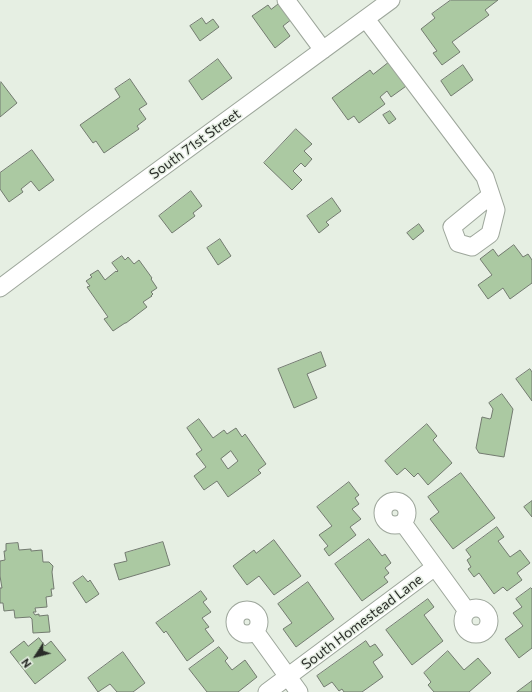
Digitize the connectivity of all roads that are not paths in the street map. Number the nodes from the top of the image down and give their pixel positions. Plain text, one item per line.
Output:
1 (286, 0) edge
2 (391, 0) edge
3 (366, 19) junction
4 (323, 50) junction
5 (491, 195) dead end
6 (0, 288) edge
7 (403, 522) dead end
8 (435, 568) junction
9 (467, 612) dead end
10 (255, 631) dead end
11 (288, 677) junction
12 (267, 692) edge
13 (299, 692) edge

1 - 4 street
2 - 3 street, South 71st Street
3 - 4 street, South 71st Street
3 - 5 street
4 - 6 street, South 71st Street
7 - 8 street, South Homestead Lane
8 - 9 street, South Homestead Lane
8 - 11 street, South Homestead Lane
10 - 11 street, South Homestead Lane
11 - 12 street, South Homestead Lane
11 - 13 street, South Homestead Lane

